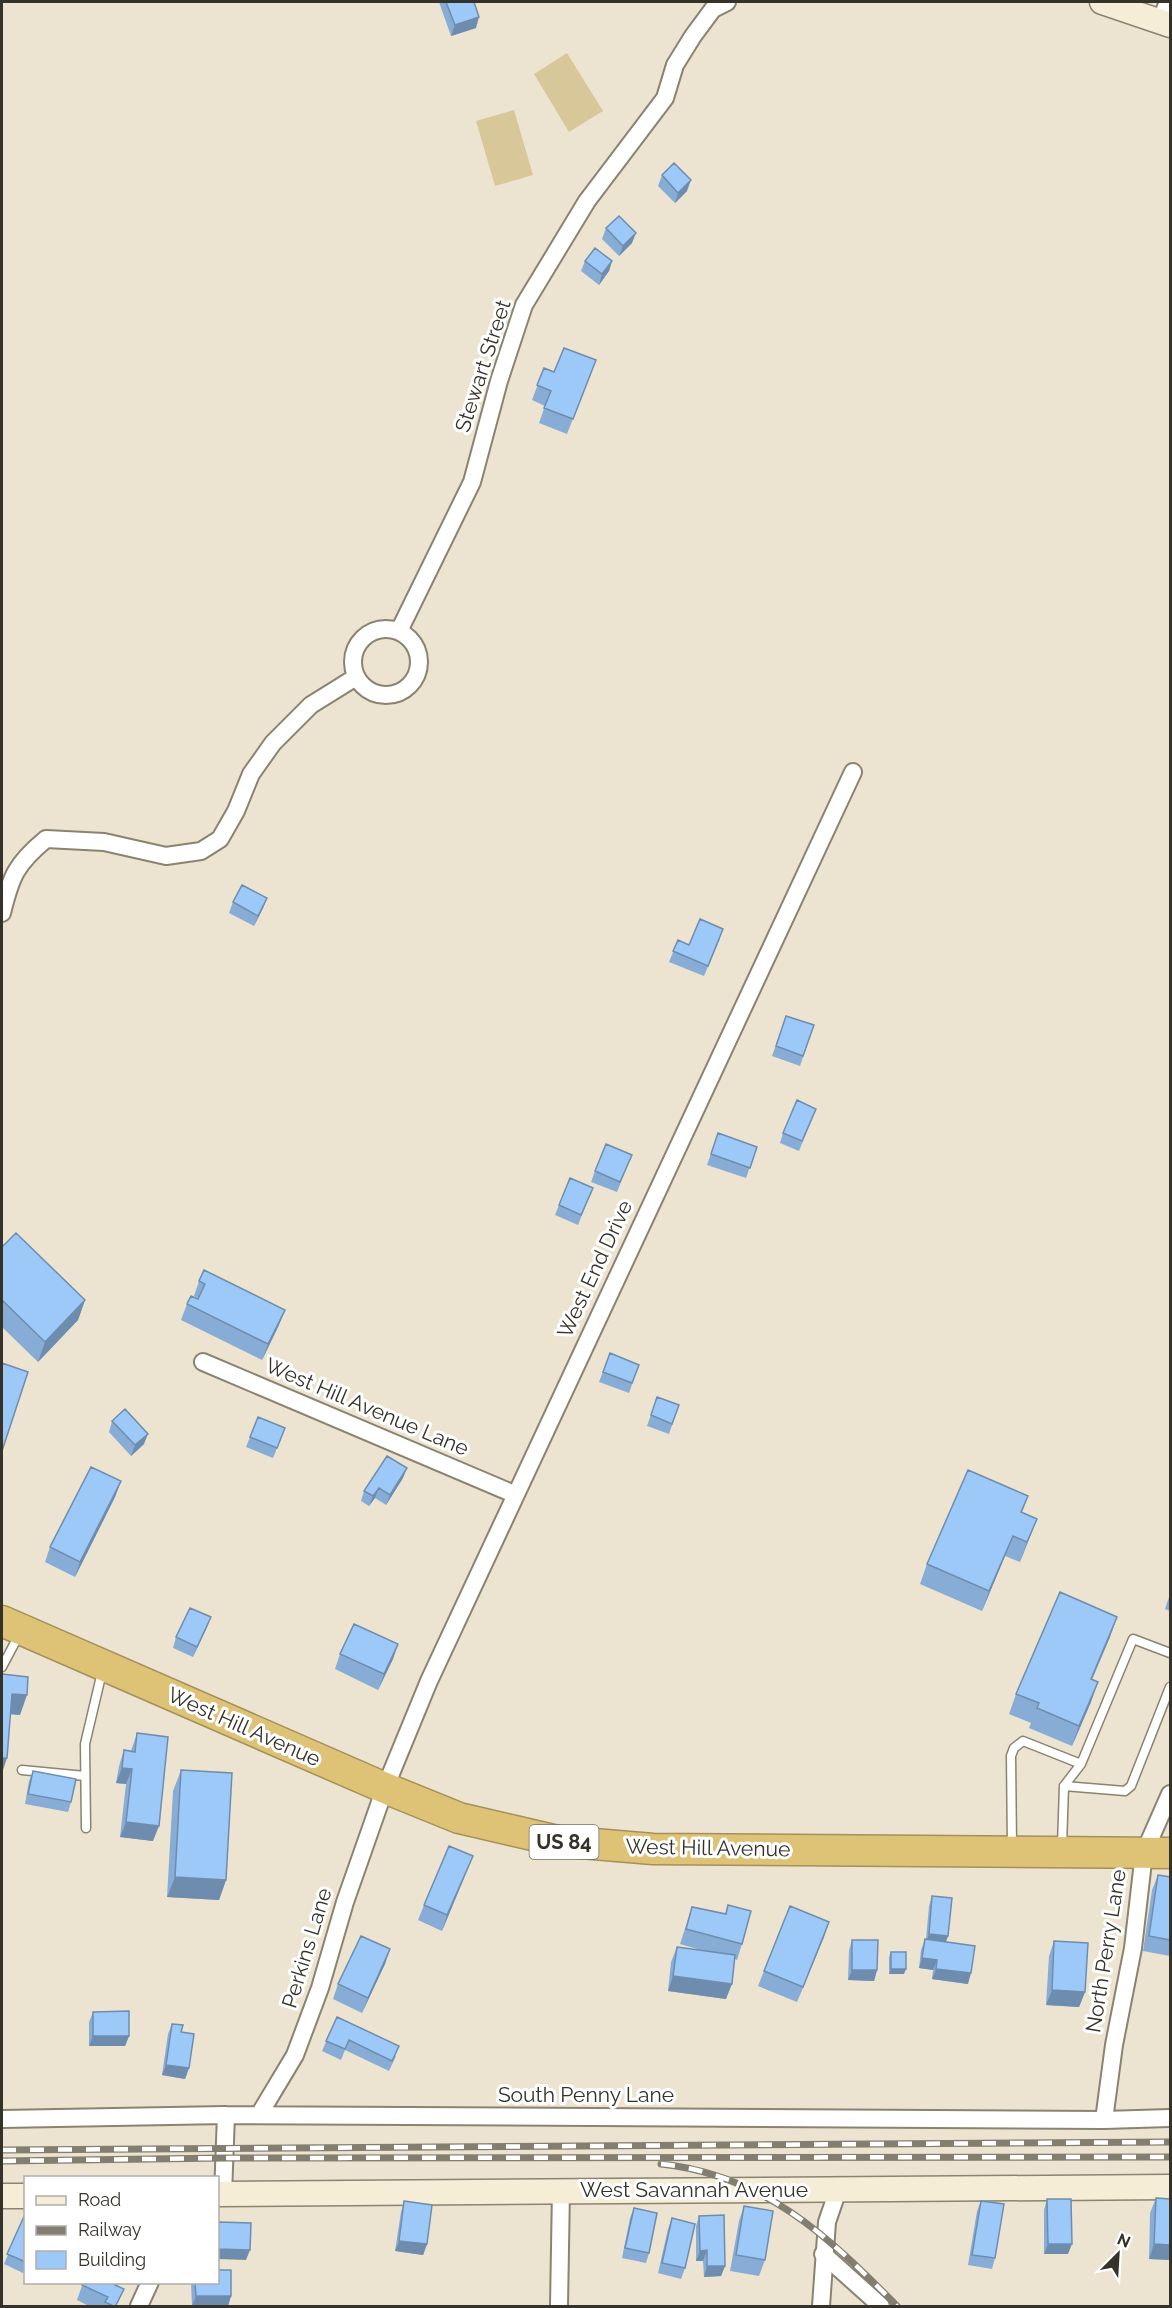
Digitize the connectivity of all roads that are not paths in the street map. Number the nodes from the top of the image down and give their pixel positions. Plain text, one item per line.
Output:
1 (1102, 2) edge
2 (718, 4) edge
3 (1166, 16) edge
4 (399, 631) junction
5 (356, 677) junction
6 (853, 772) dead end
7 (2, 913) edge
8 (203, 1362) dead end
9 (514, 1494) junction
10 (11, 1625) edge
11 (1170, 1653) edge
12 (103, 1665) junction
13 (2, 1667) edge
14 (1170, 1687) edge
15 (1081, 1764) junction
16 (22, 1770) dead end
17 (85, 1776) junction
18 (1064, 1786) junction
19 (385, 1788) junction
20 (1170, 1794) edge
21 (86, 1828) dead end
22 (1012, 1852) junction
23 (1062, 1852) junction
24 (1157, 1853) edge
25 (226, 2115) junction
26 (259, 2115) junction
27 (1170, 2118) edge
28 (2, 2119) edge
29 (1104, 2120) junction
30 (1170, 2187) edge
31 (561, 2190) junction
32 (838, 2190) junction
33 (220, 2194) edge
34 (2, 2196) edge
35 (24, 2196) edge
36 (823, 2254) junction
37 (150, 2284) edge
38 (139, 2307) edge
39 (559, 2307) edge
40 (821, 2307) edge
41 (881, 2307) edge

1 - 3 street
2 - 4 street, Stewart Street
4 - 5 street
4 - 5 street
5 - 7 street
6 - 9 street, West End Drive
8 - 9 street, West Hill Avenue Lane
9 - 19 street, West End Drive
10 - 12 highway, West Hill Avenue / US 84
10 - 13 lane
11 - 15 lane
12 - 17 lane
12 - 19 highway, West Hill Avenue / US 84
14 - 18 lane
15 - 18 lane
15 - 22 lane
16 - 17 lane
17 - 21 lane
18 - 23 lane
19 - 22 highway, West Hill Avenue / US 84
19 - 26 street, Perkins Lane
20 - 24 street, North Perry Lane
22 - 23 highway, West Hill Avenue / US 84
23 - 24 highway, West Hill Avenue / US 84
24 - 29 street, North Perry Lane
25 - 26 street, South Penny Lane
25 - 28 street, South Penny Lane
25 - 33 street
26 - 29 street, South Penny Lane
27 - 29 street, South Penny Lane
30 - 32 street, West Savannah Avenue
31 - 32 street, West Savannah Avenue
31 - 33 street, West Savannah Avenue
31 - 39 street
32 - 36 street
34 - 35 street
36 - 40 street
36 - 41 street
37 - 38 street

